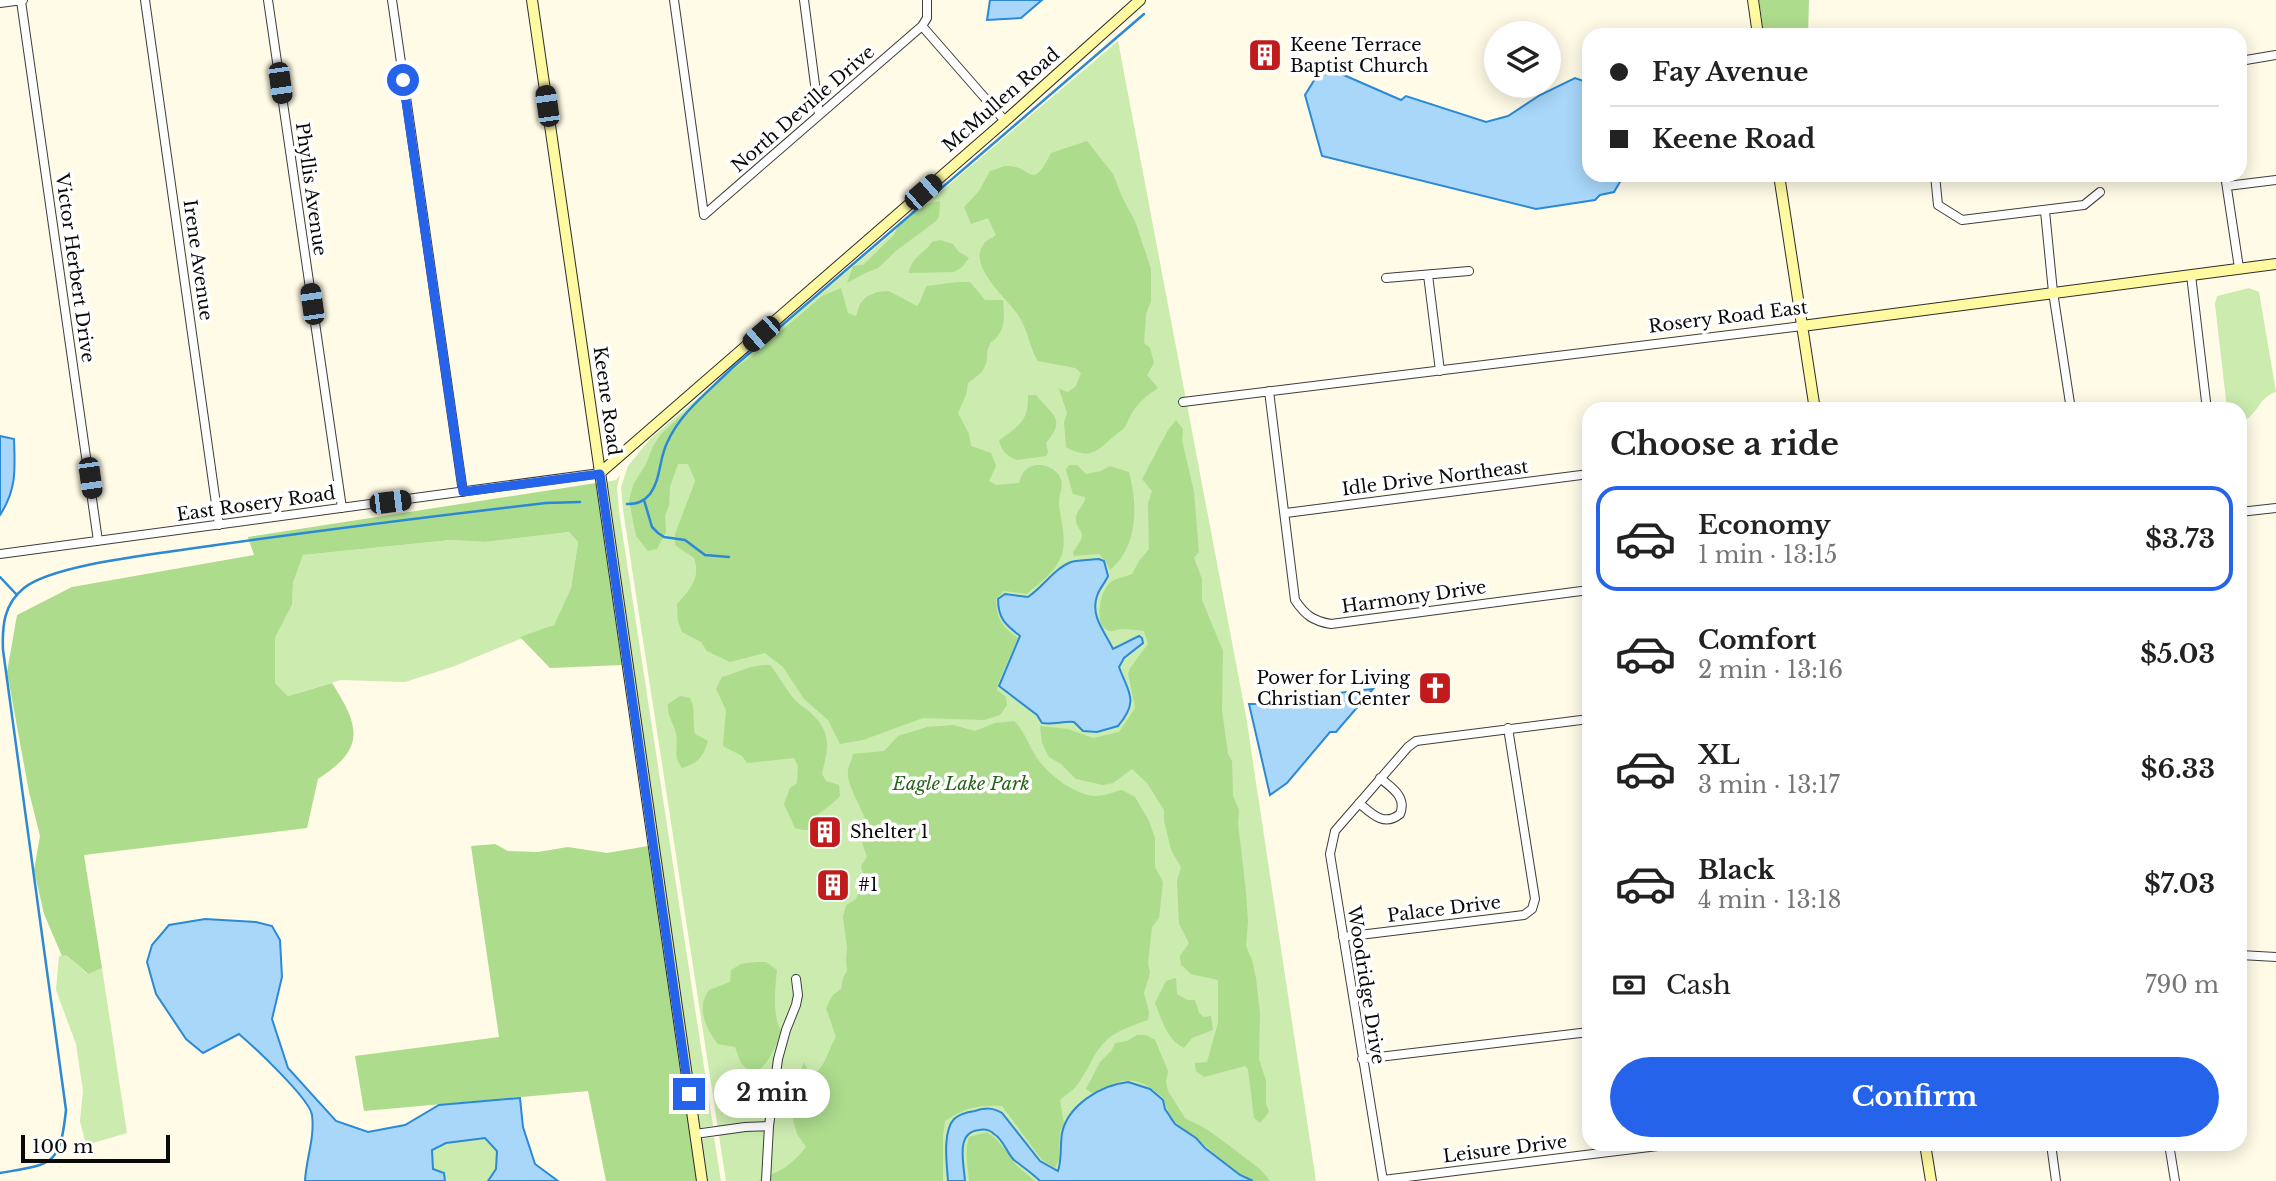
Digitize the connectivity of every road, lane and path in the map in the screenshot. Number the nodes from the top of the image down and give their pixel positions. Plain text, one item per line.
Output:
1 (24, 0) edge
2 (145, 0) edge
3 (268, 0) edge
4 (392, 0) edge
5 (532, 0) edge
6 (674, 0) edge
7 (803, 0) edge
8 (927, 0) edge
9 (1140, 0) edge
10 (1753, 0) edge
11 (0, 3) edge
12 (922, 26) junction
13 (1757, 28) edge
14 (2276, 55) edge
15 (2247, 60) edge
16 (820, 115) junction
17 (1005, 121) junction
18 (2276, 180) edge
19 (1780, 182) edge
20 (1936, 182) edge
21 (2226, 182) edge
22 (2227, 186) junction
23 (2100, 192) dead end
24 (2045, 211) junction
25 (2276, 264) edge
26 (2239, 268) junction
27 (1469, 271) dead end
28 (1428, 275) junction
29 (2191, 275) junction
30 (1386, 278) dead end
31 (2053, 292) junction
32 (1802, 326) junction
33 (1440, 371) junction
34 (1269, 391) junction
35 (1183, 402) dead end
36 (1814, 402) edge
37 (2070, 402) edge
38 (2206, 402) edge
39 (600, 474) junction
40 (1582, 475) edge
41 (463, 492) junction
42 (342, 508) junction
43 (2276, 508) edge
44 (2247, 511) edge
45 (1286, 513) junction
46 (219, 525) junction
47 (98, 541) junction
48 (0, 554) edge
49 (1582, 591) edge
50 (1582, 720) edge
51 (1508, 728) junction
52 (1380, 778) junction
53 (1359, 803) junction
54 (1343, 937) junction
55 (2247, 955) edge
56 (2276, 957) edge
57 (796, 979) dead end
58 (1582, 1032) edge
59 (1362, 1059) junction
60 (769, 1126) junction
61 (695, 1134) junction
62 (1617, 1151) edge
63 (1927, 1151) edge
64 (2052, 1151) edge
65 (2170, 1151) edge
66 (1383, 1180) edge
67 (702, 1181) edge
68 (766, 1181) edge
69 (1931, 1181) edge
70 (2056, 1181) edge
71 (2175, 1181) edge

1 - 11 street
1 - 47 street, Victor Herbert Drive
2 - 46 street, Irene Avenue
3 - 42 street, Phyllis Avenue
4 - 41 street
5 - 39 street, Keene Road
6 - 16 street, North Deville Drive
7 - 16 street
8 - 12 street
9 - 17 street, McMullen Road
10 - 13 street
12 - 16 street, North Deville Drive
12 - 17 street
14 - 15 street
17 - 39 street, McMullen Road
18 - 22 street
19 - 32 street
20 - 24 street
21 - 22 street
22 - 26 street
23 - 24 street
24 - 31 street
25 - 26 street, Rosery Road East
26 - 29 street, Rosery Road East
27 - 28 street
28 - 30 street
28 - 33 street
29 - 31 street, Rosery Road East
29 - 38 street
31 - 32 street, Rosery Road East
31 - 37 street
32 - 33 street, Rosery Road East
32 - 36 street
33 - 34 street, Rosery Road East
34 - 35 street, Rosery Road East
34 - 45 street, Harmony Drive
39 - 41 street, East Rosery Road
39 - 61 street, Keene Road
40 - 45 street, Idle Drive Northeast
41 - 42 street, East Rosery Road
42 - 46 street, East Rosery Road
43 - 44 street
45 - 49 street, Harmony Drive
46 - 47 street, East Rosery Road
47 - 48 street, East Rosery Road
50 - 51 street, Woodridge Drive
51 - 52 street, Woodridge Drive
51 - 54 street, Palace Drive
52 - 53 street, Woodridge Drive
52 - 53 street
53 - 54 street, Woodridge Drive
54 - 59 street, Woodridge Drive
55 - 56 street
57 - 60 street
58 - 59 street
59 - 66 street, Woodridge Drive
60 - 61 street
60 - 68 street
61 - 67 street, Keene Road
62 - 66 street, Leisure Drive
63 - 69 street
64 - 70 street
65 - 71 street

